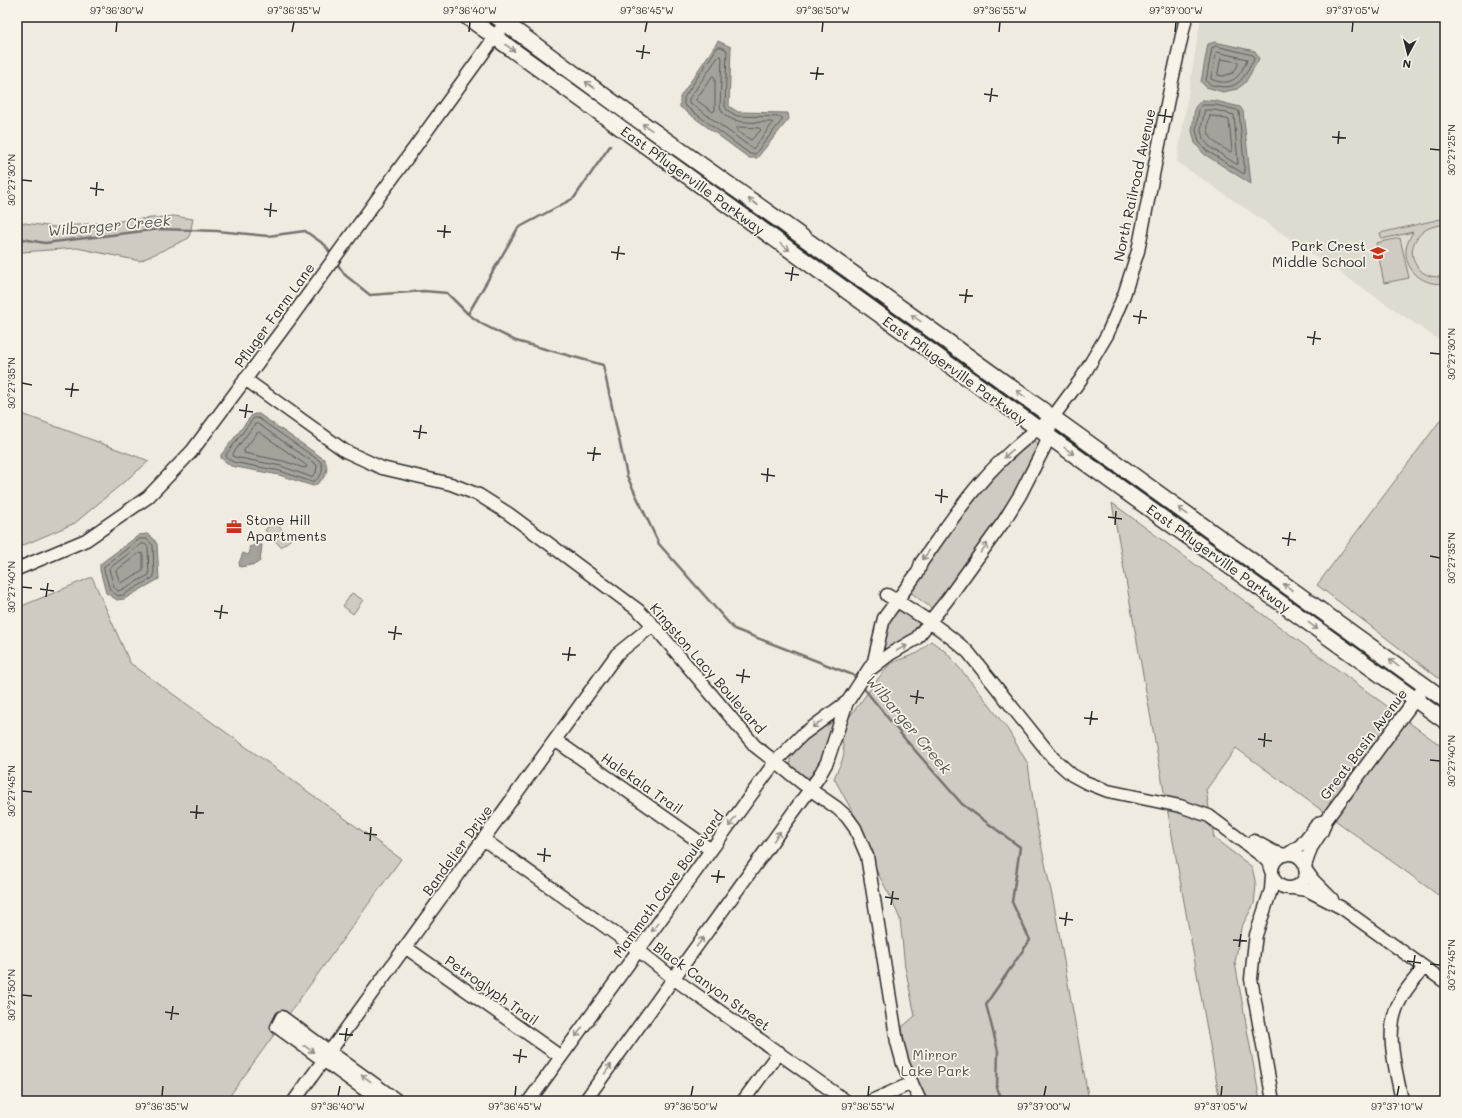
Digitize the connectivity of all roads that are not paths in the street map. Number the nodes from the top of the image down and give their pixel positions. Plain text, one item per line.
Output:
1 (467, 17) edge
2 (1186, 17) edge
3 (501, 20) edge
4 (495, 37) junction
5 (776, 218) junction
6 (766, 233) junction
7 (245, 379) junction
8 (1053, 417) junction
9 (1042, 432) junction
10 (17, 569) edge
11 (892, 598) junction
12 (930, 621) junction
13 (654, 625) junction
14 (870, 669) junction
15 (1425, 686) junction
16 (1415, 699) junction
17 (1445, 700) edge
18 (848, 701) junction
19 (1445, 721) edge
20 (555, 740) junction
21 (775, 762) junction
22 (811, 790) junction
23 (1326, 820) junction
24 (1218, 822) junction
25 (483, 839) junction
26 (711, 850) junction
27 (1287, 854) junction
28 (1305, 867) junction
29 (1272, 873) junction
30 (1291, 888) junction
31 (1342, 908) junction
32 (1264, 910) junction
33 (405, 947) junction
34 (638, 950) junction
35 (1424, 967) junction
36 (674, 978) junction
37 (1445, 982) edge
38 (779, 1052) junction
39 (327, 1056) junction
40 (560, 1057) junction
41 (912, 1083) junction
42 (294, 1101) edge
43 (380, 1101) edge
44 (398, 1101) edge
45 (529, 1101) edge
46 (585, 1101) edge
47 (743, 1101) edge
48 (846, 1101) edge
49 (871, 1101) edge
50 (920, 1101) edge
51 (1273, 1101) edge
52 (1402, 1101) edge

1 - 4 main road, East Pflugerville Parkway
2 - 8 street, North Railroad Avenue
3 - 4 street, Pfluger Farm Lane
5 -> 3 main road, East Pflugerville Parkway
4 -> 6 main road, East Pflugerville Parkway
4 - 7 street, Pfluger Farm Lane
5 - 6 street
8 -> 5 main road, East Pflugerville Parkway
6 -> 9 main road, East Pflugerville Parkway
7 - 10 street, Pfluger Farm Lane
7 - 13 street, Kingston Lacy Boulevard
8 - 9 street, Mammoth Cave Boulevard
15 -> 8 main road, East Pflugerville Parkway
9 -> 11 street, Mammoth Cave Boulevard
12 -> 9 street, Mammoth Cave Boulevard
9 -> 16 main road, East Pflugerville Parkway
11 - 12 street
11 - 14 street, Mammoth Cave Boulevard
14 -> 12 street, Mammoth Cave Boulevard
12 - 24 street
13 - 20 street, Bandelier Drive
13 - 21 street, Kingston Lacy Boulevard
14 - 18 street, Mammoth Cave Boulevard
15 - 16 street, Great Basin Avenue
15 - 17 main road, East Pflugerville Parkway
16 - 19 main road, East Pflugerville Parkway
16 - 23 street, Great Basin Avenue
18 -> 21 street, Mammoth Cave Boulevard
18 - 22 street, Mammoth Cave Boulevard
20 - 25 street, Bandelier Drive
20 - 26 street, Halekala Trail
21 - 22 street, Kingston Lacy Boulevard
21 -> 26 street, Mammoth Cave Boulevard
36 -> 22 street, Mammoth Cave Boulevard
22 - 41 street, Kingston Lacy Boulevard
23 - 27 street, Great Basin Avenue
23 - 28 street, Great Basin Avenue
24 - 27 street
24 - 29 street
25 - 33 street, Bandelier Drive
25 - 34 street, Black Canyon Street
26 -> 34 street, Mammoth Cave Boulevard
27 - 28 street
27 - 29 street
28 - 30 street
28 - 31 street
29 - 30 street
29 - 32 street
30 - 31 street
30 - 32 street
31 - 35 street
32 - 51 street
33 - 39 street, Bandelier Drive
33 - 40 street, Petroglyph Trail
34 - 36 street, Black Canyon Street
34 -> 40 street, Mammoth Cave Boulevard
35 - 37 street
35 - 52 street
36 - 38 street, Black Canyon Street
46 -> 36 street, Mammoth Cave Boulevard
38 - 47 street
38 - 48 street, Black Canyon Street
39 - 42 street, Bandelier Drive
39 - 43 street
44 -> 39 street
40 - 45 street, Mammoth Cave Boulevard
41 - 49 street
41 - 50 street, Kingston Lacy Boulevard

